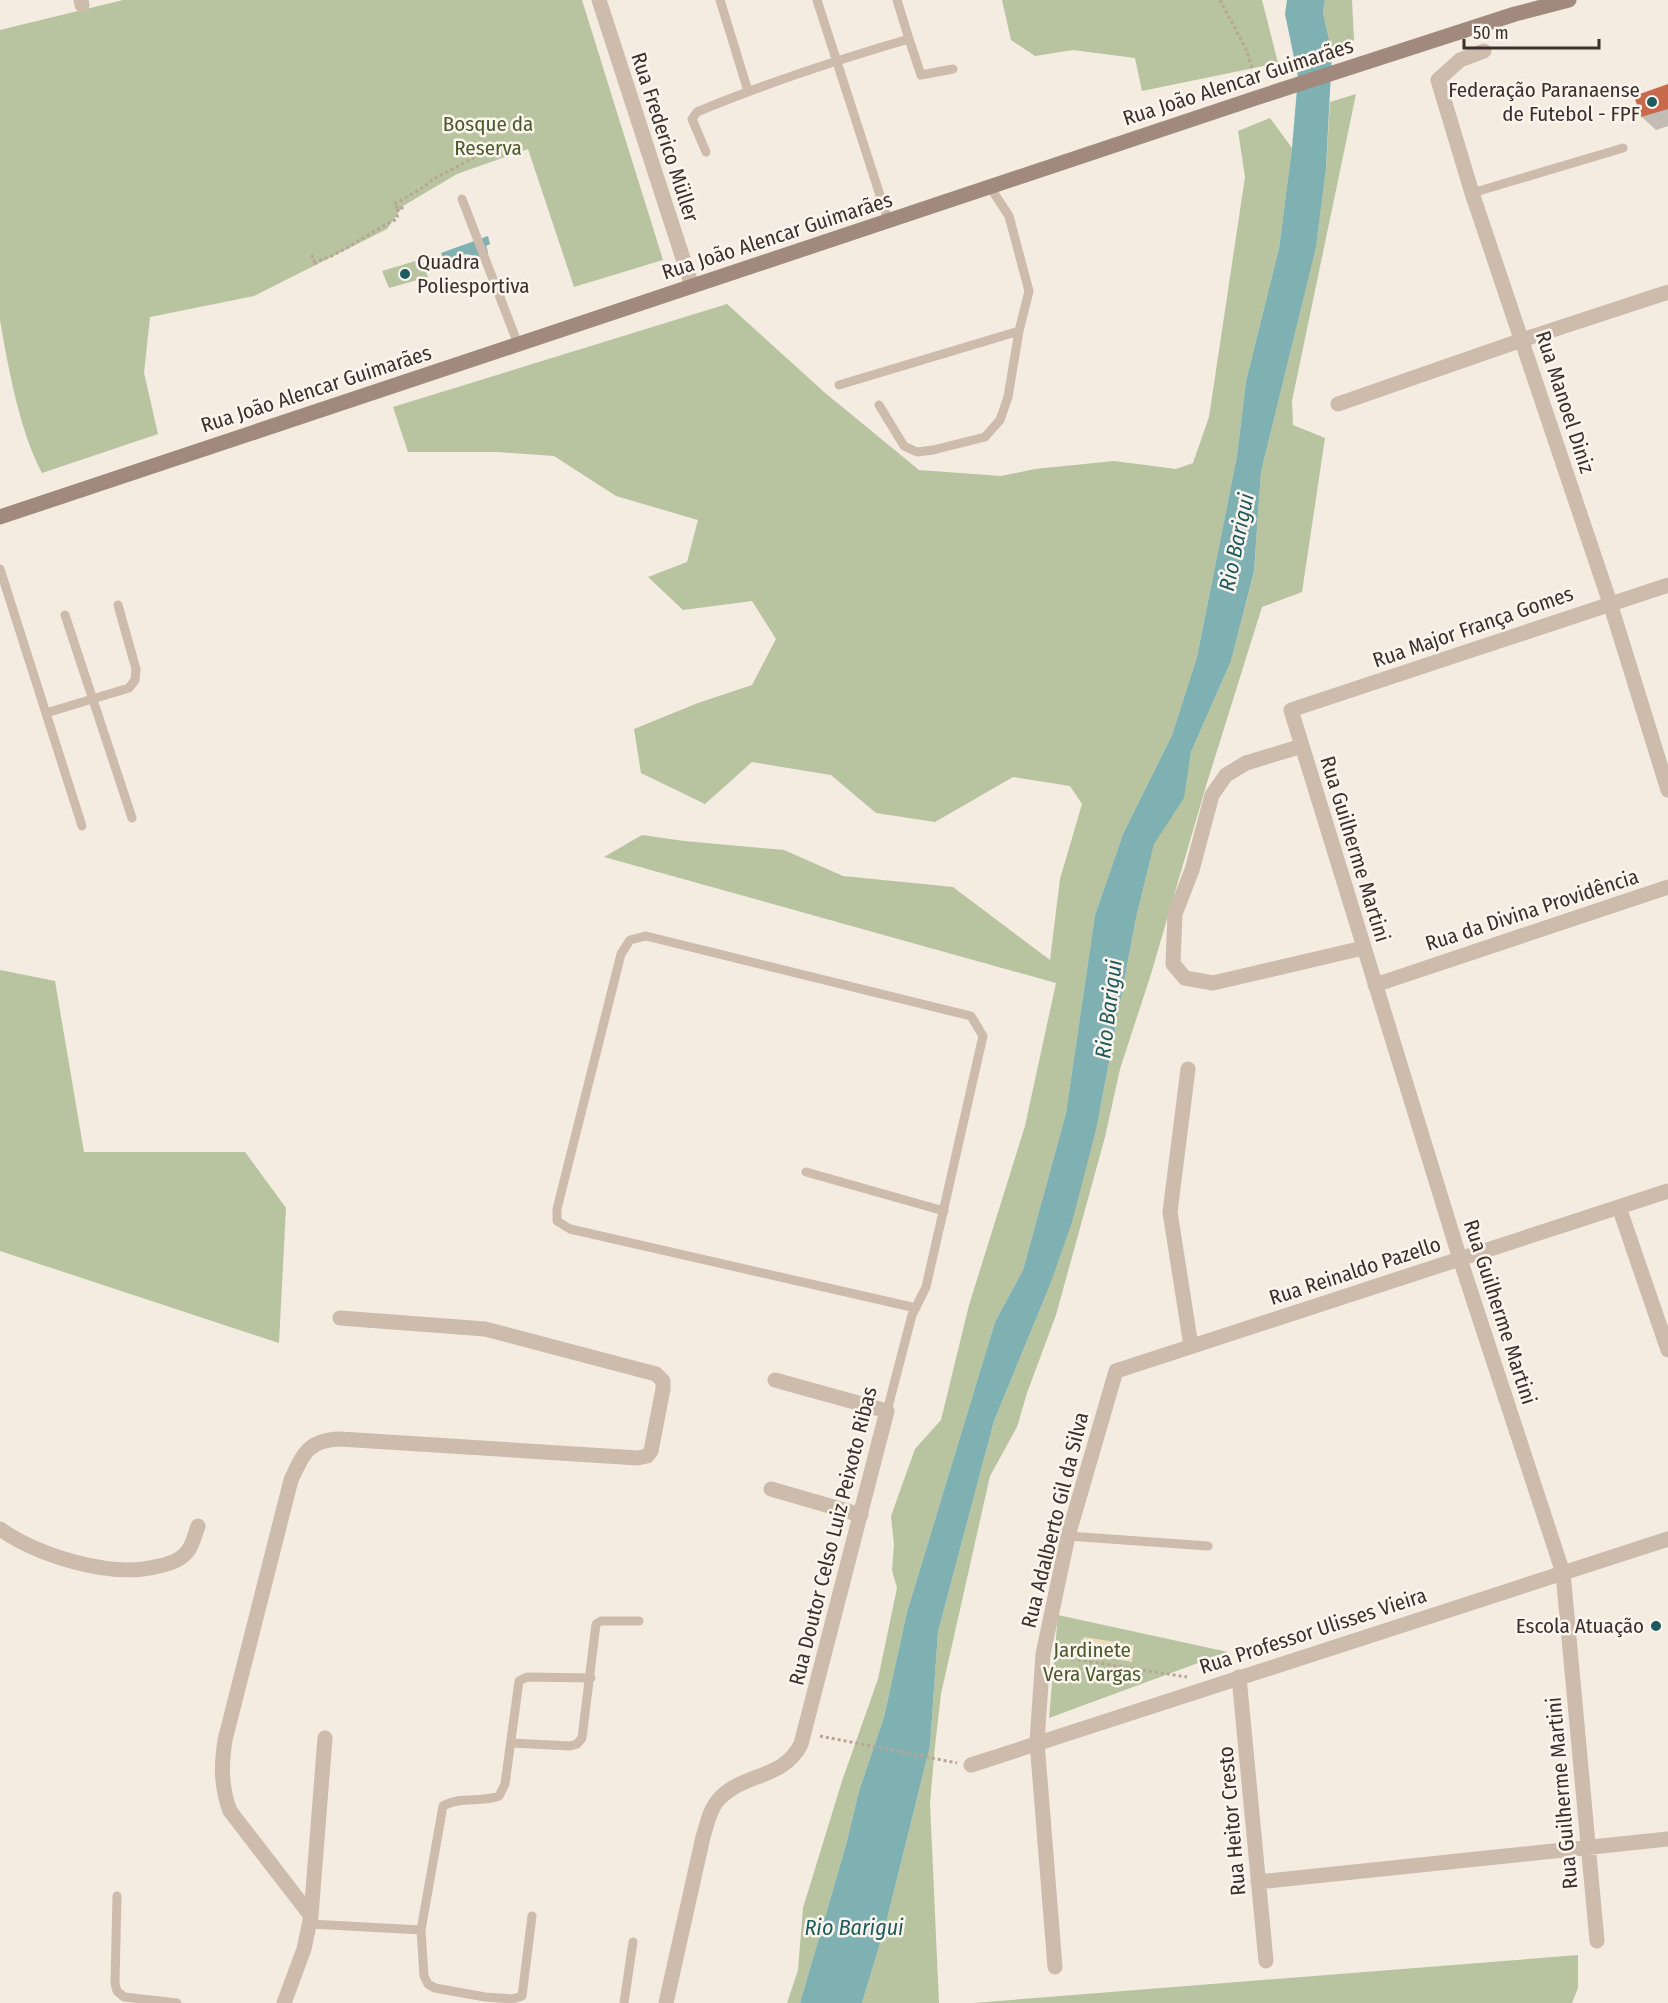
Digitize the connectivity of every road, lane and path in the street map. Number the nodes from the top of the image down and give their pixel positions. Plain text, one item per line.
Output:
1 (599, 0) edge
2 (720, 0) edge
3 (817, 0) edge
4 (897, 0) edge
5 (1220, 0) edge
6 (1569, 0) edge
7 (909, 39) junction
8 (1484, 51) dead end
9 (837, 60) junction
10 (953, 69) dead end
11 (748, 91) junction
12 (1262, 96) junction
13 (1623, 148) dead end
14 (484, 152) dead end
15 (706, 152) dead end
16 (990, 187) junction
17 (1472, 193) junction
18 (462, 199) dead end
19 (398, 208) junction
20 (405, 208) dead end
21 (888, 220) junction
22 (315, 262) dead end
23 (692, 286) junction
24 (1668, 292) edge
25 (1019, 332) junction
26 (1522, 340) junction
27 (518, 344) junction
28 (839, 386) dead end
29 (1338, 404) dead end
30 (879, 405) dead end
31 (0, 517) edge
32 (0, 569) edge
33 (1668, 585) edge
34 (1610, 603) junction
35 (118, 606) dead end
36 (65, 615) dead end
37 (93, 701) junction
38 (1291, 710) joint
39 (46, 713) junction
40 (1302, 746) junction
41 (1668, 790) edge
42 (132, 818) dead end
43 (82, 826) dead end
44 (1668, 887) edge
45 (1363, 948) junction
46 (1374, 985) junction
47 (1188, 1069) dead end
48 (806, 1172) dead end
49 (1668, 1191) edge
50 (1619, 1207) junction
51 (944, 1211) junction
52 (1460, 1259) junction
53 (916, 1308) junction
54 (340, 1318) dead end
55 (1191, 1346) junction
56 (1668, 1350) edge
57 (1116, 1371) joint
58 (775, 1380) dead end
59 (887, 1411) junction
60 (771, 1489) dead end
61 (861, 1515) junction
62 (198, 1526) dead end
63 (0, 1529) edge
64 (1068, 1536) junction
65 (1668, 1539) edge
66 (1208, 1546) dead end
67 (1563, 1572) junction
68 (639, 1621) dead end
69 (1043, 1654) junction
70 (1189, 1677) dead end
71 (1239, 1677) junction
72 (591, 1678) junction
73 (804, 1733) junction
74 (325, 1738) dead end
75 (1037, 1742) junction
76 (512, 1743) junction
77 (948, 1761) dead end
78 (971, 1765) dead end
79 (1668, 1839) edge
80 (1588, 1846) junction
81 (1258, 1882) junction
82 (117, 1896) dead end
83 (532, 1916) dead end
84 (310, 1920) junction
85 (421, 1930) junction
86 (1597, 1941) dead end
87 (633, 1942) dead end
88 (1266, 1962) dead end
89 (1055, 1968) dead end
90 (484, 2000) edge
91 (177, 2003) edge
92 (284, 2003) edge
93 (624, 2003) edge
94 (666, 2003) edge

1 - 23 street, Rua Frederico Müller
2 - 11 lane
3 - 9 lane
4 - 7 lane
5 - 12 path
6 - 12 main road, Rua João Alencar Guimarães
7 - 9 lane
7 - 10 lane
8 - 17 street, Rua Manoel Diniz
9 - 11 lane
9 - 21 lane
11 - 15 lane
12 - 16 main road, Rua João Alencar Guimarães
13 - 17 lane
14 - 19 path
16 - 21 main road, Rua João Alencar Guimarães
16 - 25 lane
17 - 26 street, Rua Manoel Diniz
18 - 27 lane
19 - 20 path
19 - 22 path
21 - 23 main road, Rua João Alencar Guimarães
23 - 27 main road, Rua João Alencar Guimarães
24 - 26 street
25 - 28 lane
25 - 30 lane
26 - 29 street
26 - 34 street, Rua Manoel Diniz
27 - 31 main road, Rua João Alencar Guimarães
32 - 39 lane
33 - 34 street, Rua Major França Gomes
34 - 38 street, Rua Major França Gomes
34 - 41 street, Rua Manoel Diniz
35 - 37 lane
36 - 37 lane
37 - 39 lane
37 - 42 lane
38 - 40 street, Rua Guilherme Martini
39 - 43 lane
40 - 45 street, Rua Guilherme Martini
40 - 45 street
44 - 46 street, Rua da Divina Providência
45 - 46 street, Rua Guilherme Martini
46 - 52 street, Rua Guilherme Martini
47 - 55 street
48 - 51 lane
49 - 50 street, Rua Reinaldo Pazello
50 - 52 street, Rua Reinaldo Pazello
50 - 56 street
51 - 53 lane, Rua Doutor Celso Luiz Peixoto Ribas
51 - 53 lane, Rua Doutor Celso Luiz Peixoto Ribas
52 - 55 street, Rua Reinaldo Pazello
52 - 67 street, Rua Guilherme Martini
53 - 59 lane, Rua Doutor Celso Luiz Peixoto Ribas
54 - 84 street
55 - 57 street, Rua Reinaldo Pazello
57 - 64 street, Rua Adalberto Gil da Silva
58 - 59 street
59 - 61 street, Rua Doutor Celso Luiz Peixoto Ribas
60 - 61 street
61 - 73 street, Rua Doutor Celso Luiz Peixoto Ribas
62 - 63 street
64 - 66 lane
64 - 69 street, Rua Adalberto Gil da Silva
65 - 67 street, Rua Professor Ulisses Vieira
67 - 71 street, Rua Professor Ulisses Vieira
67 - 80 street, Rua Guilherme Martini
68 - 72 lane
69 - 70 path
69 - 75 street, Rua Adalberto Gil da Silva
71 - 75 street, Rua Professor Ulisses Vieira
71 - 81 street, Rua Heitor Cresto
72 - 76 lane
72 - 76 lane
73 - 77 path
73 - 94 street, Rua Doutor Celso Luiz Peixoto Ribas
74 - 84 street
75 - 78 street, Rua Professor Ulisses Vieira
75 - 89 street, Rua Adalberto Gil da Silva
76 - 85 lane
79 - 80 street
80 - 81 street
80 - 86 street, Rua Guilherme Martini
81 - 88 street, Rua Heitor Cresto
82 - 91 lane
83 - 90 lane
84 - 85 lane
84 - 92 street
85 - 90 lane
87 - 93 lane

